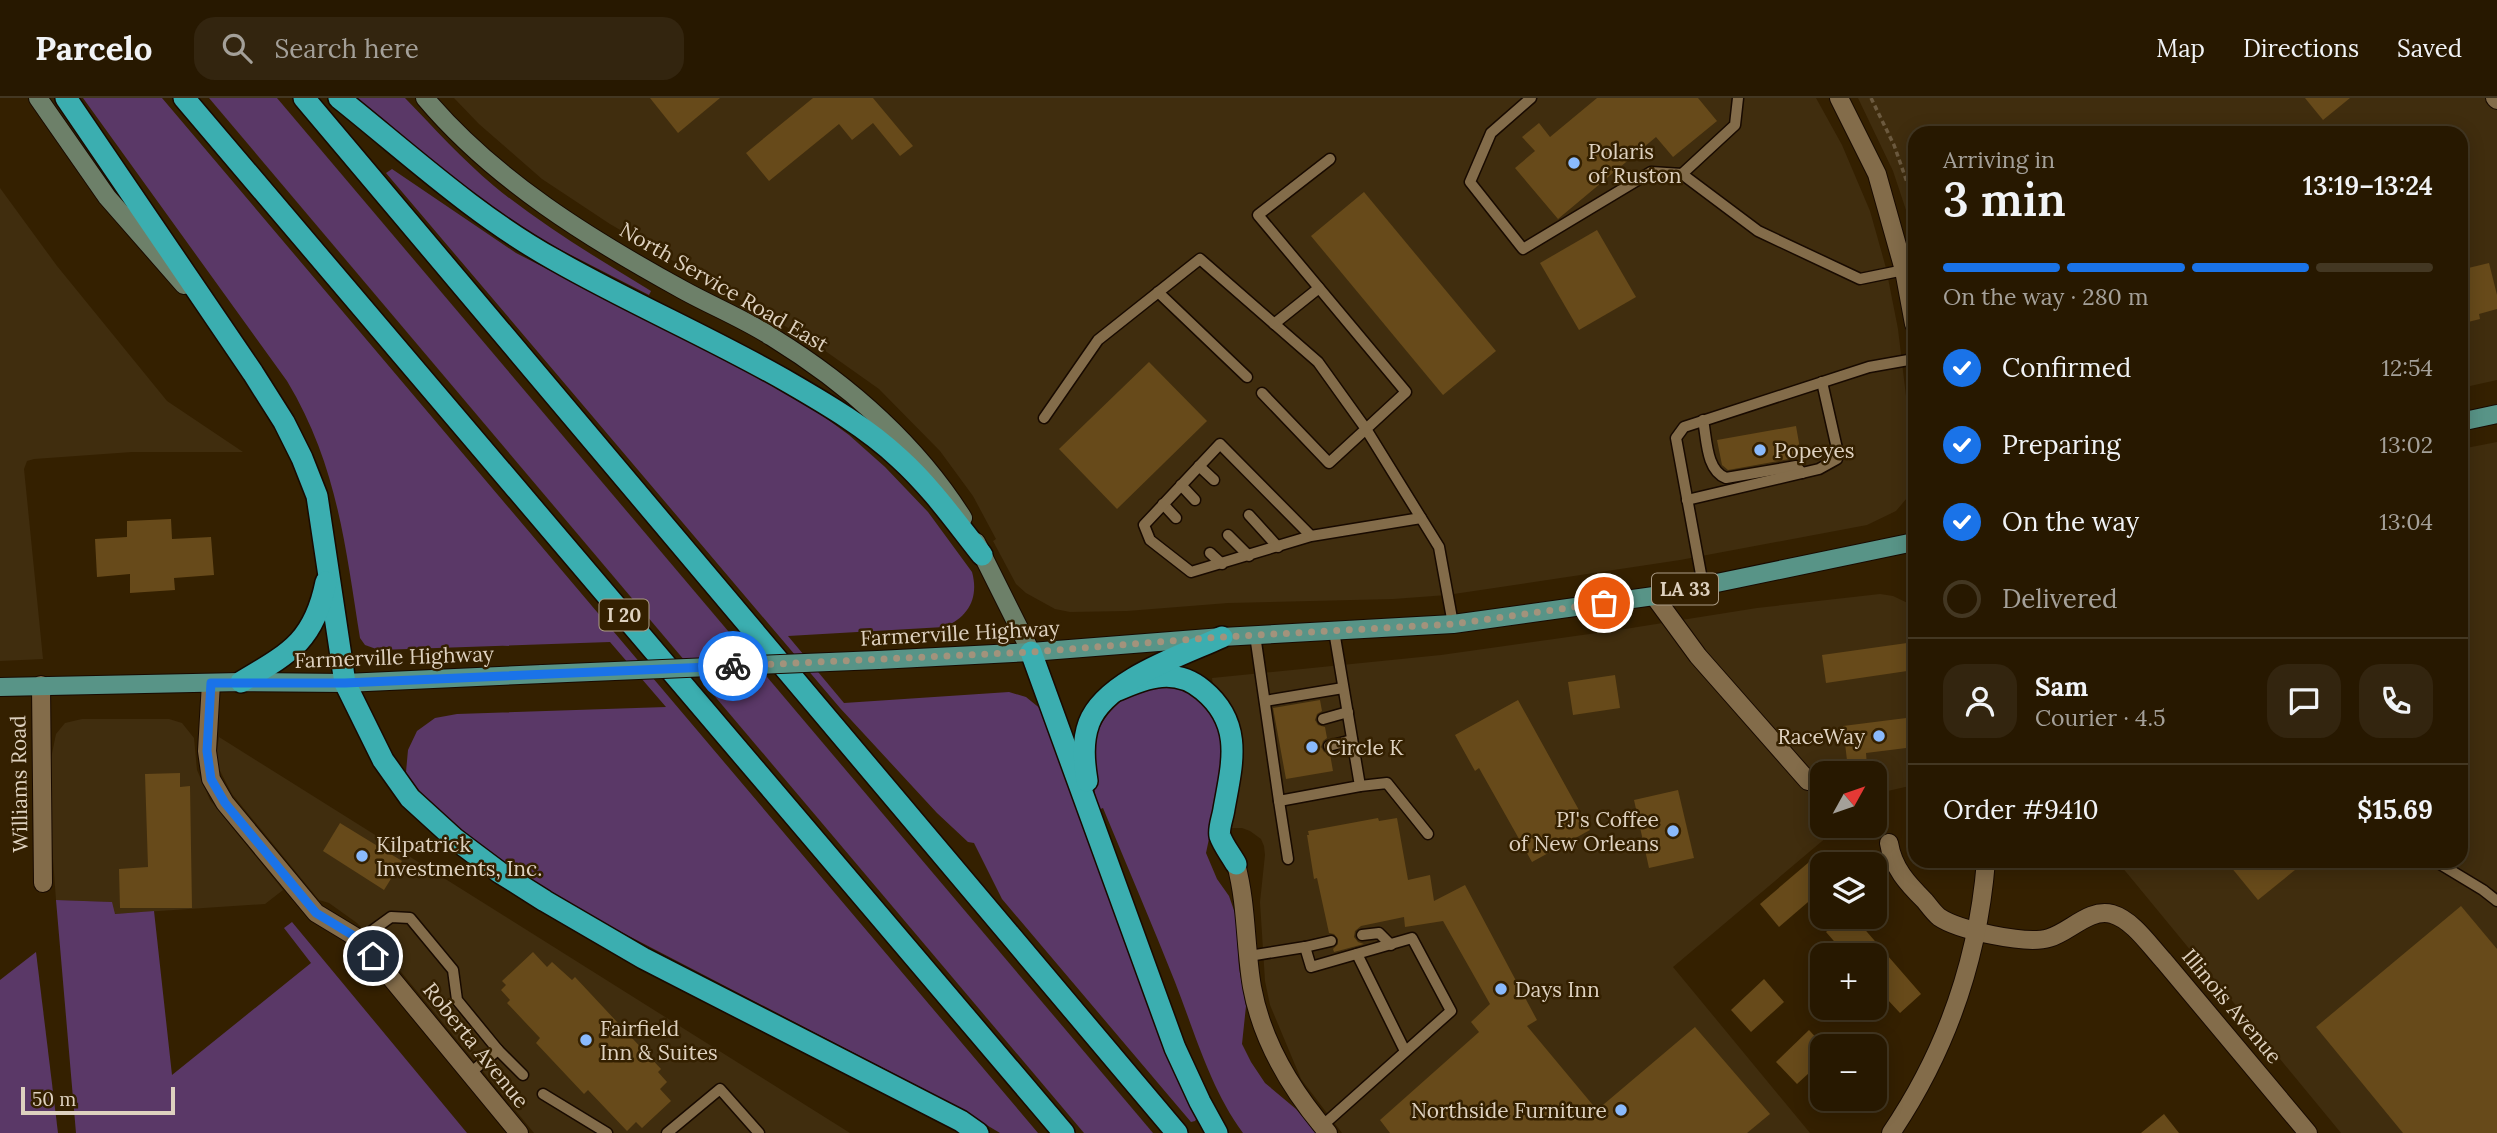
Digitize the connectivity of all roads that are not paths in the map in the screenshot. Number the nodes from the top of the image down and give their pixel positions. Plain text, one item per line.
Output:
1 (38, 98) edge
2 (66, 98) edge
3 (184, 98) edge
4 (304, 98) edge
5 (340, 98) edge
6 (425, 98) edge
7 (1531, 98) edge
8 (1738, 98) edge
9 (1839, 98) edge
10 (1330, 159) dead end
11 (1682, 174) junction
12 (1904, 270) junction
13 (1319, 288) junction
14 (1158, 292) junction
15 (1908, 292) edge
16 (1274, 324) junction
17 (222, 329) junction
18 (1908, 360) edge
19 (1247, 377) dead end
20 (1822, 382) junction
21 (1262, 393) dead end
22 (2497, 414) edge
23 (1044, 418) dead end
24 (1703, 420) junction
25 (2468, 420) edge
26 (1366, 429) junction
27 (1199, 466) junction
28 (1802, 473) junction
29 (1214, 480) dead end
30 (1181, 485) junction
31 (1195, 500) dead end
32 (1687, 500) junction
33 (1163, 504) junction
34 (1249, 515) dead end
35 (1176, 518) dead end
36 (1421, 518) junction
37 (1228, 535) dead end
38 (1311, 536) junction
39 (1908, 543) edge
40 (1278, 547) junction
41 (1210, 553) dead end
42 (982, 555) junction
43 (1249, 556) junction
44 (1222, 565) junction
45 (328, 573) junction
46 (1703, 585) junction
47 (1654, 596) junction
48 (1453, 624) junction
49 (1334, 631) junction
50 (1255, 635) junction
51 (1222, 637) junction
52 (1031, 652) junction
53 (241, 682) junction
54 (211, 683) junction
55 (345, 683) junction
56 (41, 685) junction
57 (0, 687) edge
58 (1343, 688) junction
59 (1118, 690) junction
60 (1265, 701) junction
61 (1348, 712) junction
62 (1324, 719) dead end
63 (1352, 740) junction
64 (1328, 746) dead end
65 (1808, 781) dead end
66 (1360, 786) junction
67 (1279, 801) junction
68 (1094, 821) junction
69 (1427, 834) dead end
70 (1889, 843) dead end
71 (1288, 859) dead end
72 (1236, 864) joint
73 (1985, 868) edge
74 (2447, 868) edge
75 (43, 883) dead end
76 (2497, 901) edge
77 (1978, 931) junction
78 (1362, 935) dead end
79 (358, 941) junction
80 (1331, 941) dead end
81 (1391, 944) junction
82 (1305, 947) junction
83 (1357, 954) junction
84 (1249, 956) junction
85 (498, 1050) junction
86 (1405, 1052) junction
87 (470, 1073) junction
88 (523, 1075) dead end
89 (543, 1094) dead end
90 (1325, 1129) edge
91 (519, 1133) edge
92 (607, 1133) edge
93 (667, 1133) edge
94 (759, 1133) edge
95 (978, 1133) edge
96 (1064, 1133) edge
97 (1177, 1133) edge
98 (1217, 1133) edge
99 (1891, 1133) edge
100 (2308, 1133) edge

1 - 17 main road
2 - 17 highway
3 - 96 highway, I 20
4 - 97 highway
5 - 42 highway
6 - 42 main road, North Service Road East
7 - 11 lane
8 - 11 lane
9 - 12 street
10 - 13 lane
11 - 12 lane
12 - 15 street
13 - 16 lane
13 - 26 lane
14 - 16 lane
14 - 19 lane
14 - 23 lane
16 - 26 lane
17 - 45 highway
18 - 20 lane
20 - 24 lane
20 - 28 lane
21 - 26 lane
22 - 25 main road
24 - 28 lane
24 - 32 lane
26 - 36 lane
27 - 29 lane
27 - 30 lane
27 - 38 lane
28 - 32 lane
30 - 31 lane
30 - 33 lane
32 - 46 lane
33 - 35 lane
33 - 44 lane
34 - 40 lane
36 - 38 lane
36 - 48 lane
37 - 43 lane
38 - 40 lane
39 - 46 main road, Farmerville Highway / LA 33
40 - 43 lane
41 - 44 lane
42 - 52 main road, North Service Road East
43 - 44 lane
45 - 53 highway
45 - 55 highway
46 - 47 main road, Farmerville Highway / LA 33
47 - 48 main road, Farmerville Highway / LA 33
47 - 65 street
48 - 49 main road, Farmerville Highway / LA 33
49 - 50 main road, Farmerville Highway / LA 33
49 - 58 lane
50 - 51 main road, Farmerville Highway / LA 33
50 - 60 lane
51 - 52 main road, Farmerville Highway / LA 33
51 - 59 highway
52 - 55 main road, Farmerville Highway / LA 33, bridge
52 - 68 highway
53 - 54 main road, Farmerville Highway / LA 33
53 - 55 main road, Farmerville Highway / LA 33
54 - 56 main road, Farmerville Highway / LA 33
54 - 79 street, Roberta Avenue
55 - 95 highway
56 - 57 main road, Farmerville Highway / LA 33
56 - 75 street, Williams Road
58 - 60 lane
58 - 61 lane
59 - 68 highway
59 - 72 highway
60 - 67 lane
61 - 62 lane
61 - 63 lane
63 - 64 lane
63 - 66 lane
66 - 67 lane
66 - 69 lane
67 - 71 lane
68 - 98 highway
70 - 77 street
72 - 84 street
73 - 77 street
74 - 76 lane
77 - 99 street
77 - 100 street, Illinois Avenue
78 - 81 lane
79 - 85 lane
79 - 87 street, Roberta Avenue
80 - 82 lane
81 - 83 lane
81 - 86 lane
82 - 83 lane
82 - 84 lane
83 - 86 lane
84 - 90 street
85 - 87 lane
85 - 88 lane
86 - 90 lane
87 - 91 street, Roberta Avenue
89 - 92 lane
93 - 94 lane

